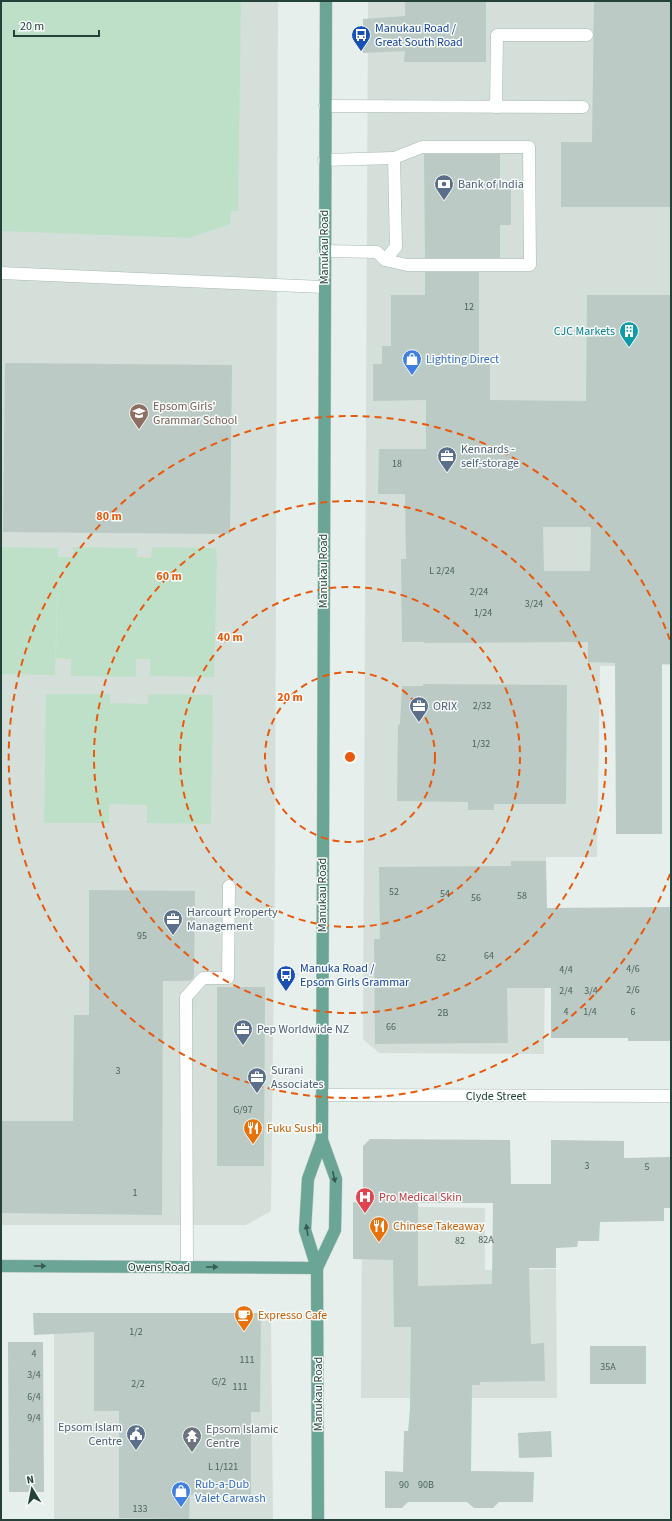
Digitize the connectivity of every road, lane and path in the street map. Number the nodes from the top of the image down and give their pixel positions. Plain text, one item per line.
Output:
1 (326, 1) edge
2 (586, 34) dead end
3 (325, 106) junction
4 (496, 107) junction
5 (583, 107) dead end
6 (394, 158) junction
7 (324, 160) junction
8 (324, 251) junction
9 (385, 260) junction
10 (1, 272) edge
11 (323, 287) junction
12 (229, 886) dead end
13 (322, 1095) junction
14 (671, 1096) edge
15 (322, 1140) junction
16 (1, 1266) edge
17 (187, 1267) junction
18 (317, 1268) junction
19 (318, 1520) edge

1 - 3 main road, Manukau Road
2 - 4 street
3 - 4 street
3 - 7 main road, Manukau Road
4 - 5 street
6 - 7 street
6 - 9 street
6 - 9 street
7 - 8 main road, Manukau Road
8 - 9 street
8 - 11 main road, Manukau Road
10 - 11 street
11 - 13 main road, Manukau Road
12 - 17 street
13 - 14 street, Clyde Street
13 - 15 main road, Manukau Road
18 -> 15 main road, Manukau Road
15 -> 18 main road, Manukau Road
16 -> 17 main road, Owens Road
17 -> 18 main road, Owens Road
18 - 19 main road, Manukau Road

